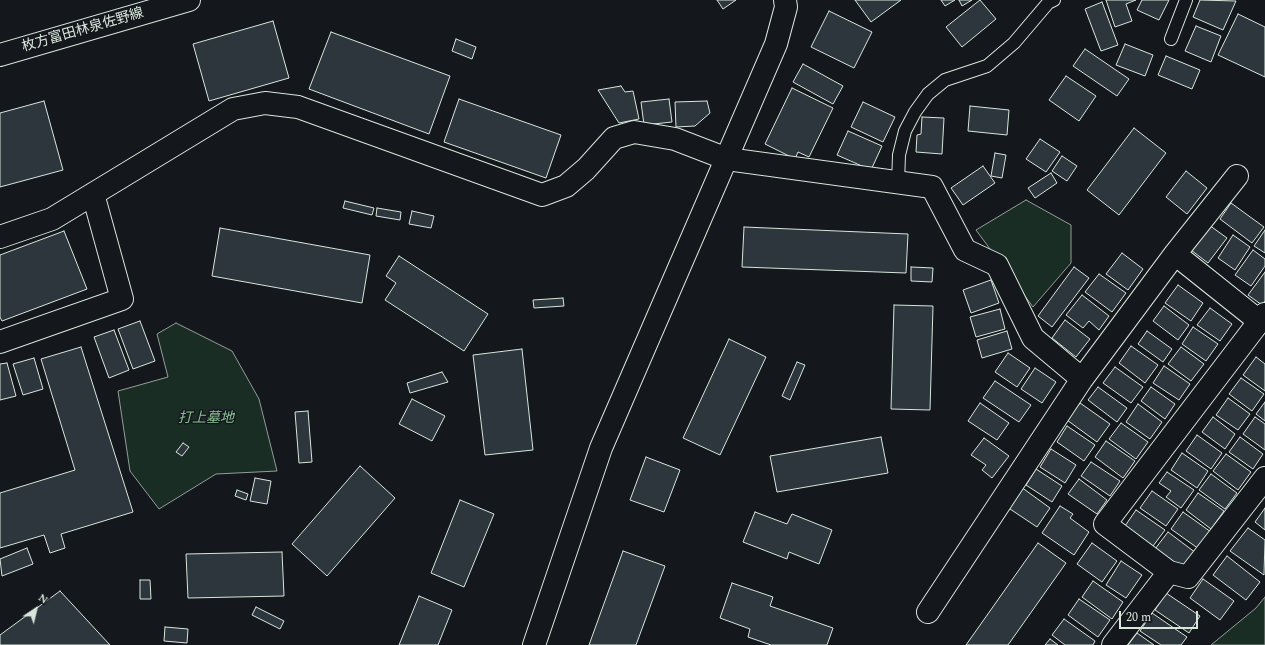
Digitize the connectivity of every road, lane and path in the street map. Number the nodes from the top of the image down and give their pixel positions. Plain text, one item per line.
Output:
1 (189, 0) edge
2 (785, 0) edge
3 (1054, 0) edge
4 (1186, 0) edge
5 (1171, 39) dead end
6 (0, 55) edge
7 (727, 159) junction
8 (1237, 176) dead end
9 (898, 183) junction
10 (93, 194) junction
11 (0, 237) edge
12 (1175, 254) junction
13 (1260, 327) edge
14 (0, 342) edge
15 (1082, 379) junction
16 (1265, 478) edge
17 (1168, 572) junction
18 (928, 612) dead end
19 (534, 645) edge
20 (1113, 645) edge

1 - 6 street, 枚方富田林泉佐野線
2 - 7 street
3 - 9 lane
4 - 5 lane
7 - 9 street
7 - 10 street
7 - 19 street
8 - 12 street
9 - 15 street
10 - 11 street
10 - 14 street
12 - 13 street
12 - 15 street
13 - 17 street
15 - 18 street
16 - 17 street
17 - 20 street

